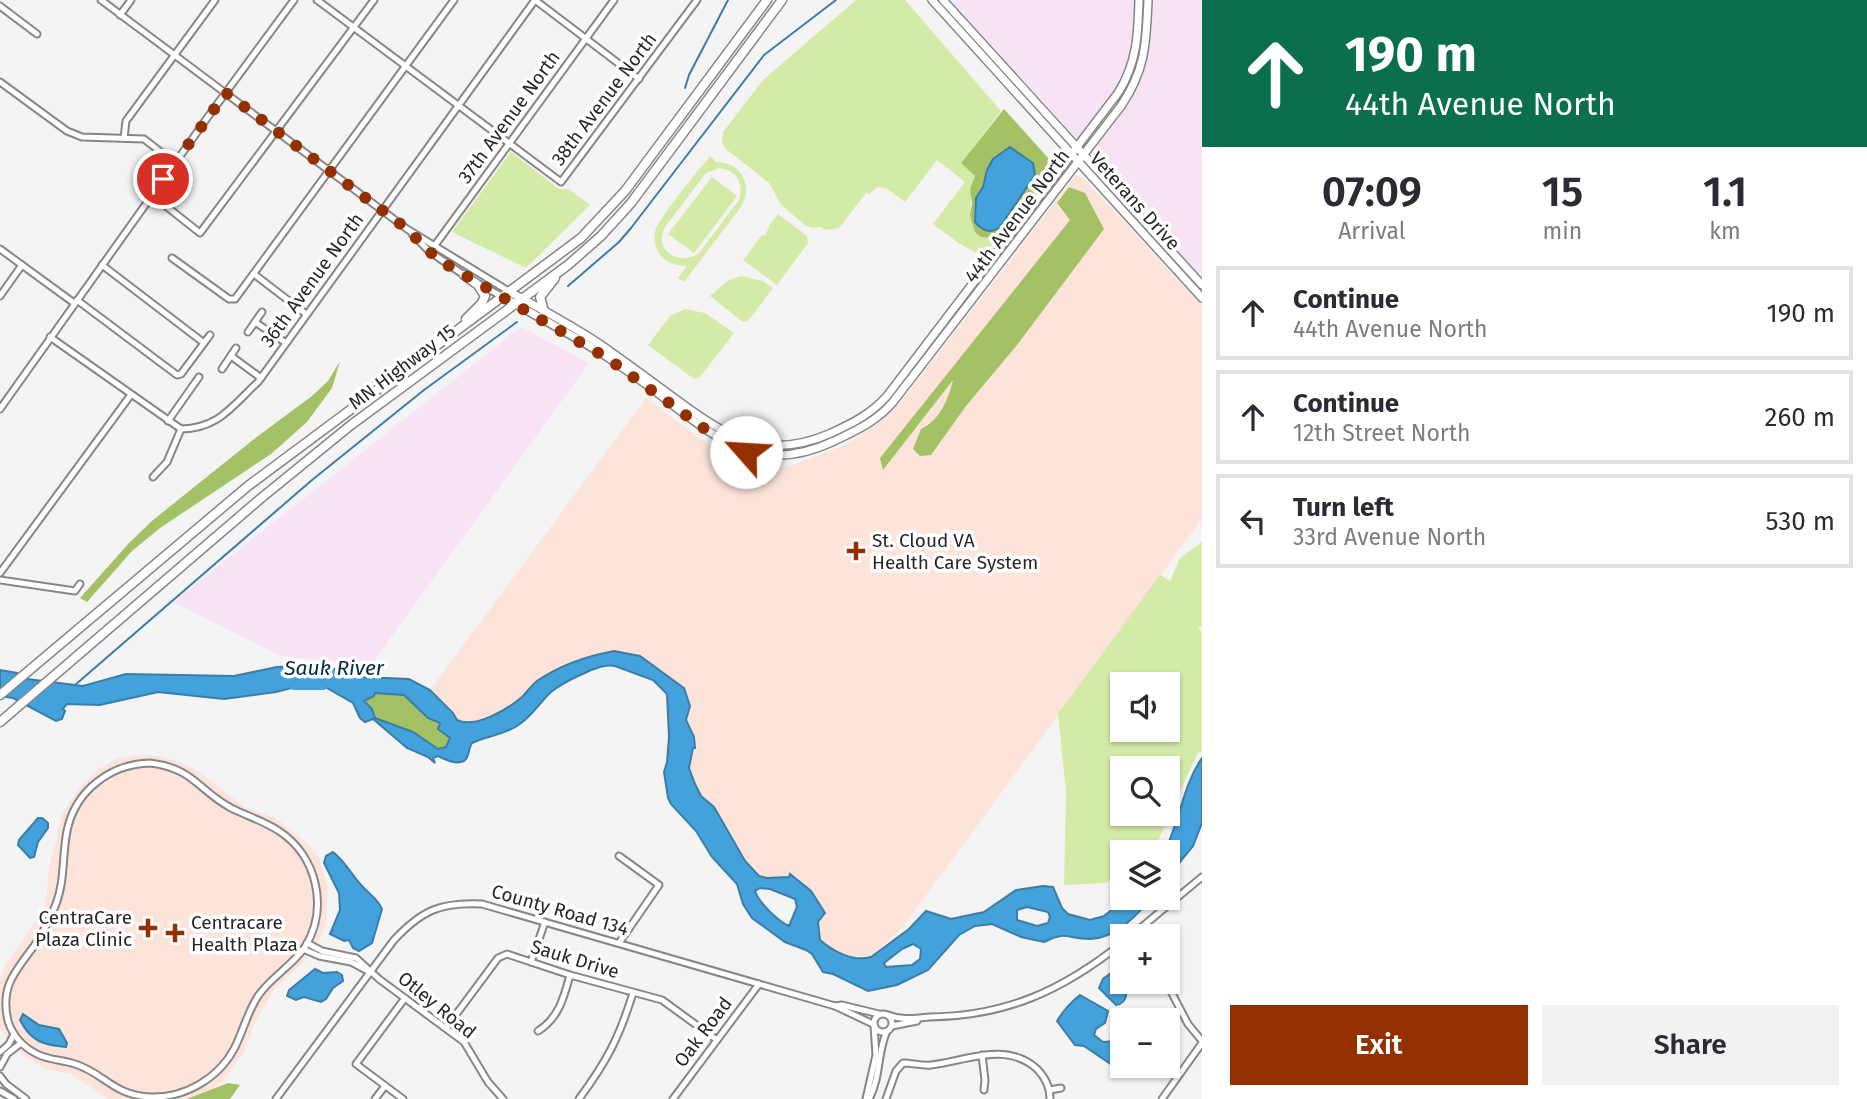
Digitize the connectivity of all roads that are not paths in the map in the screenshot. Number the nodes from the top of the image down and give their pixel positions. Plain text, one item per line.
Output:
1 (100, 0) edge
2 (131, 0) edge
3 (215, 0) edge
4 (294, 0) edge
5 (317, 0) edge
6 (374, 0) edge
7 (454, 0) edge
8 (535, 0) edge
9 (614, 0) edge
10 (697, 0) edge
11 (766, 0) edge
12 (782, 0) edge
13 (1139, 0) edge
14 (1148, 0) edge
15 (938, 1) edge
16 (0, 6) edge
17 (120, 15) junction
18 (354, 28) junction
19 (37, 34) dead end
20 (586, 39) junction
21 (175, 55) junction
22 (405, 66) junction
23 (639, 79) junction
24 (0, 82) edge
25 (226, 93) junction
26 (458, 105) junction
27 (277, 131) junction
28 (124, 138) junction
29 (508, 143) junction
30 (1077, 155) junction
31 (175, 163) junction
32 (330, 170) junction
33 (152, 195) junction
34 (382, 210) junction
35 (407, 229) junction
36 (434, 246) junction
37 (0, 249) edge
38 (430, 252) junction
39 (172, 258) dead end
40 (22, 265) junction
41 (102, 265) junction
42 (568, 265) junction
43 (254, 274) junction
44 (464, 275) junction
45 (1200, 287) edge
46 (506, 295) junction
47 (0, 296) edge
48 (1202, 298) edge
49 (518, 301) junction
50 (76, 302) junction
51 (544, 311) junction
52 (262, 312) dead end
53 (306, 314) junction
54 (255, 322) junction
55 (248, 332) dead end
56 (210, 335) dead end
57 (50, 337) junction
58 (204, 343) junction
59 (286, 343) junction
60 (236, 348) dead end
61 (231, 356) junction
62 (415, 362) junction
63 (222, 369) dead end
64 (199, 377) dead end
65 (261, 378) junction
66 (646, 381) junction
67 (130, 396) junction
68 (0, 409) edge
69 (168, 421) junction
70 (181, 429) junction
71 (153, 477) dead end
72 (0, 573) edge
73 (0, 580) edge
74 (80, 584) dead end
75 (0, 695) edge
76 (0, 722) edge
77 (620, 856) dead end
78 (1202, 877) edge
79 (545, 922) junction
80 (1145, 924) edge
81 (619, 943) junction
82 (305, 946) junction
83 (1110, 953) edge
84 (531, 962) junction
85 (372, 972) junction
86 (570, 975) junction
87 (759, 984) junction
88 (633, 993) junction
89 (1172, 994) edge
90 (405, 998) junction
91 (835, 1006) junction
92 (879, 1014) junction
93 (888, 1015) junction
94 (941, 1017) junction
95 (874, 1025) junction
96 (446, 1028) junction
97 (889, 1028) junction
98 (538, 1031) dead end
99 (14, 1034) junction
100 (718, 1040) junction
101 (1202, 1042) edge
102 (21, 1043) junction
103 (0, 1052) edge
104 (982, 1055) junction
105 (0, 1066) edge
106 (0, 1076) edge
107 (385, 1086) junction
108 (1061, 1088) dead end
109 (984, 1090) dead end
110 (1050, 1090) junction
111 (0, 1091) edge
112 (14, 1099) edge
113 (26, 1099) edge
114 (276, 1099) edge
115 (375, 1099) edge
116 (402, 1099) edge
117 (503, 1099) edge
118 (579, 1099) edge
119 (673, 1099) edge
120 (867, 1099) edge
121 (886, 1099) edge
122 (1050, 1099) edge
123 (1162, 1099) edge

1 - 17 street
2 - 17 street
3 - 21 street
4 - 25 street
5 - 18 street
6 - 18 street
7 - 22 street
8 - 20 street
8 - 26 street, 36th Avenue North
9 - 20 street, 37th Avenue North
10 - 23 street, 38th Avenue North
11 - 46 highway, MN Highway 15
12 - 42 highway, MN Highway 15
13 - 30 main road, 44th Avenue North
14 - 30 main road, 44th Avenue North
15 - 30 main road, Veterans Drive
16 - 19 street
17 - 21 street
18 - 22 street
18 - 27 street
20 - 23 street
20 - 29 street, 37th Avenue North
21 - 25 street
21 - 28 street
22 - 26 street
22 - 32 street
23 - 29 street, 38th Avenue North
24 - 28 street
25 - 27 street
25 - 31 street
26 - 29 street
26 - 34 street, 36th Avenue North
27 - 32 street
27 - 33 street
28 - 31 street
29 - 36 street, 37th Avenue North
30 - 45 main road, Veterans Drive
30 - 66 main road, 44th Avenue North
30 - 66 main road, 44th Avenue North
31 - 33 street
32 - 34 street
32 - 43 street
33 - 41 street
34 - 35 street
34 - 53 street, 36th Avenue North
35 - 36 street
35 - 38 street
36 - 38 street, 37th Avenue North
36 - 46 street
37 - 40 street
38 - 44 street
39 - 43 street
40 - 47 street
40 - 50 street
41 - 50 street
41 - 58 street
42 - 49 highway, MN Highway 15
42 - 51 highway
43 - 53 street
44 - 46 street
44 - 62 highway
45 - 48 main road, Veterans Drive
46 - 49 main road
46 - 62 highway, MN Highway 15
49 - 51 main road
49 - 66 main road
49 - 76 highway, MN Highway 15
50 - 57 street
50 - 58 street
51 - 66 main road
52 - 54 street
53 - 59 street, 36th Avenue North
54 - 55 street
54 - 59 street
56 - 58 street
57 - 67 street
57 - 68 street
59 - 65 street, 36th Avenue North
60 - 61 street
61 - 63 street
61 - 65 street
62 - 75 highway, MN Highway 15
64 - 69 street
65 - 70 street, 36th Avenue North
67 - 69 street
67 - 72 street
69 - 70 street
70 - 71 street
73 - 74 street
77 - 81 street
78 - 80 street
79 - 81 street, County Road 134
79 - 84 street
79 - 85 street, County Road 134
81 - 87 street, County Road 134
82 - 85 street, Otley Road
82 - 99 street
82 - 102 street
83 - 94 street
84 - 86 street, Sauk Drive
84 - 96 street, Sauk Drive
85 - 90 street, Otley Road
85 - 114 street, County Road 134
86 - 88 street, Sauk Drive
86 - 98 street
87 - 91 street, County Road 134
87 - 100 street, Oak Road
88 - 100 street, Sauk Drive
88 - 118 street
89 - 101 street
90 - 96 street, Otley Road
90 - 107 street
91 - 92 street, County Road 134
91 - 95 street, County Road 134
92 - 93 street
92 - 95 street
93 - 94 street
93 - 97 street
94 - 97 street
95 - 97 street
95 - 120 street
96 - 117 street, Otley Road
97 - 120 street
99 - 102 street
99 - 103 street
100 - 119 street, Oak Road
101 - 123 street
102 - 105 street
104 - 109 street
104 - 110 street
104 - 121 street
106 - 113 street
107 - 115 street
107 - 116 street
108 - 110 street
110 - 122 street
111 - 112 street

